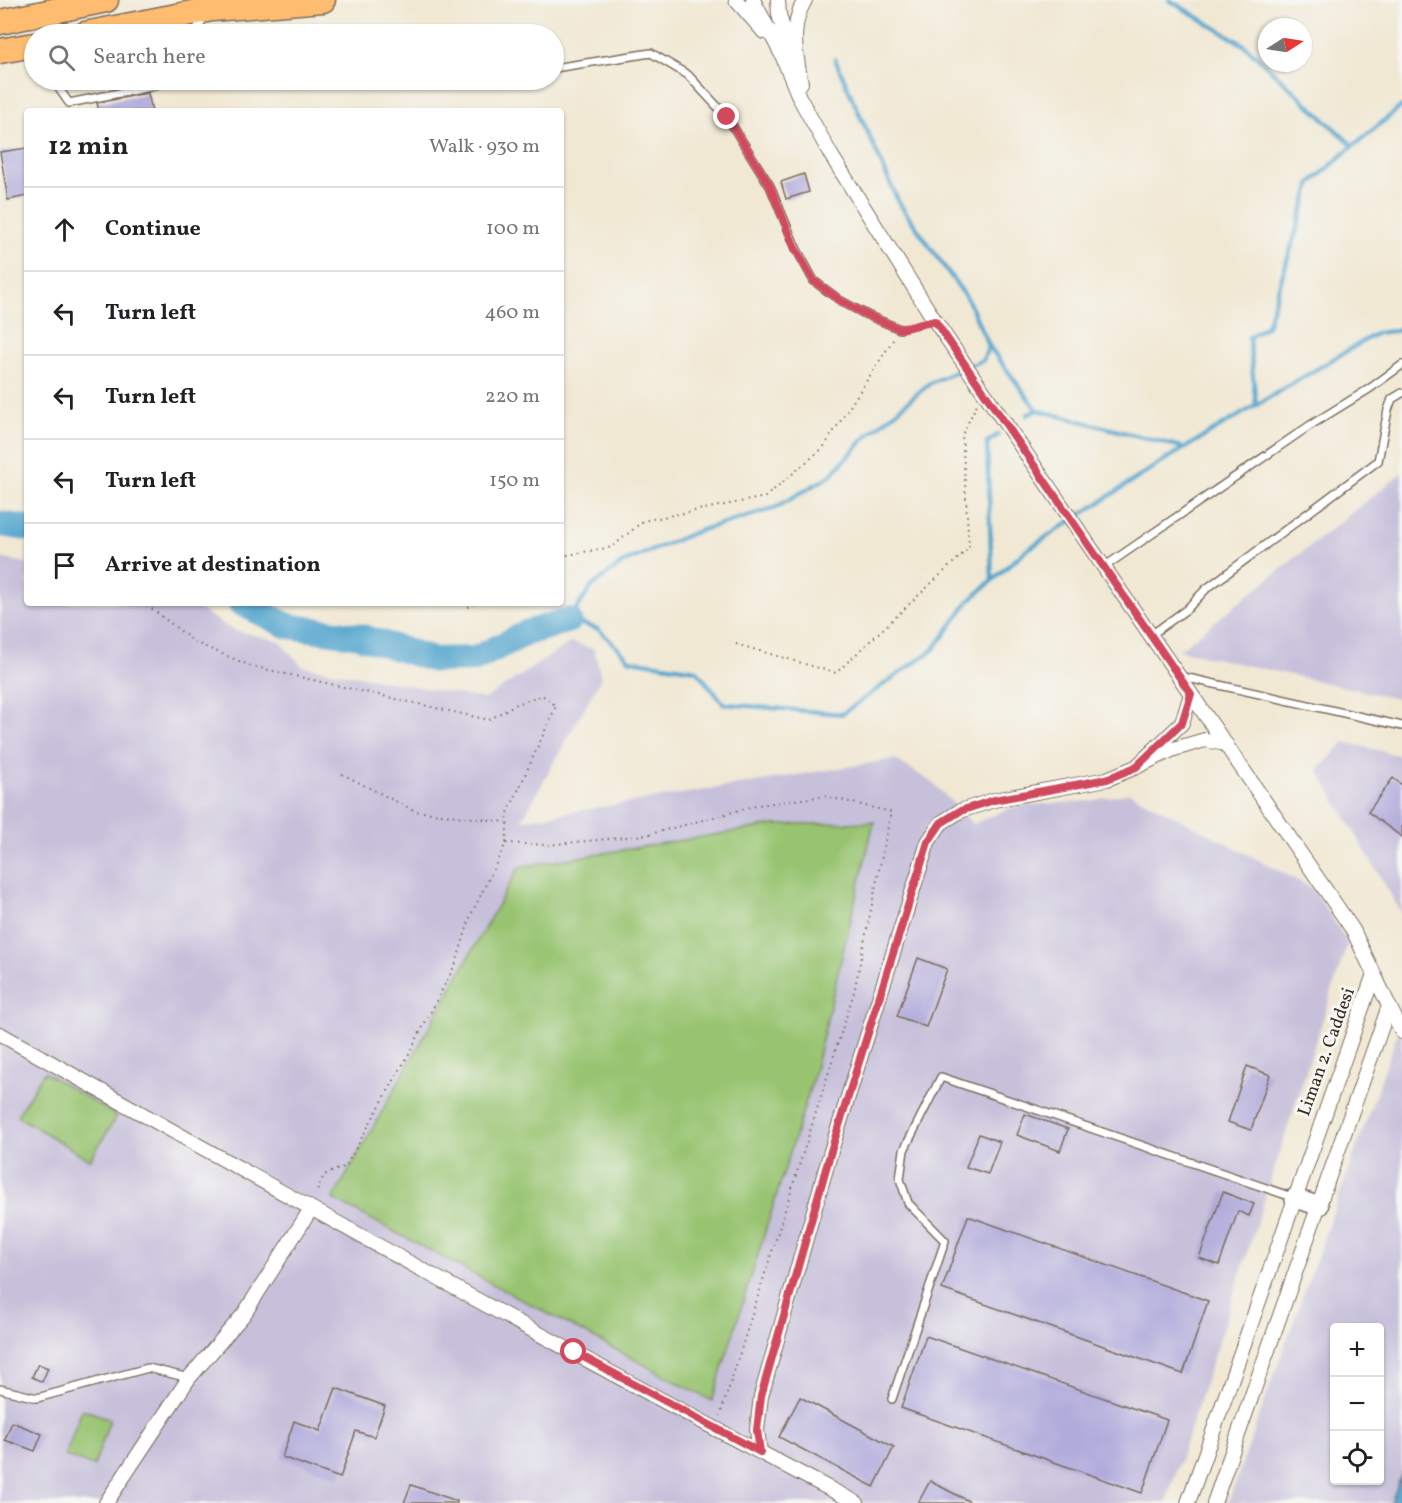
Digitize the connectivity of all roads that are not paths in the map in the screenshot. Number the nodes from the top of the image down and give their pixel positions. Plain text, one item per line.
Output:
1 (106, 0) edge
2 (323, 0) edge
3 (736, 0) edge
4 (753, 0) edge
5 (778, 0) edge
6 (805, 0) edge
7 (212, 9) junction
8 (0, 22) edge
9 (136, 24) edge
10 (201, 24) edge
11 (24, 50) edge
12 (0, 51) edge
13 (782, 55) junction
14 (564, 67) edge
15 (801, 83) junction
16 (59, 90) edge
17 (135, 90) edge
18 (831, 155) junction
19 (900, 329) road end
20 (1402, 365) edge
21 (1402, 393) edge
22 (1104, 567) junction
23 (1151, 635) junction
24 (1178, 676) junction
25 (1191, 694) junction
26 (1402, 726) edge
27 (1226, 744) junction
28 (1136, 767) junction
29 (1374, 974) junction
30 (1389, 1006) junction
31 (1402, 1032) edge
32 (0, 1034) edge
33 (1294, 1198) junction
34 (1319, 1206) junction
35 (311, 1209) junction
36 (189, 1378) junction
37 (0, 1389) edge
38 (892, 1399) dead end
39 (760, 1452) junction
40 (106, 1503) edge
41 (857, 1503) edge
42 (1188, 1503) edge
43 (1214, 1503) edge

1 - 8 highway
2 - 7 highway
3 - 13 street
4 - 13 street
5 - 15 street
6 - 15 street
7 - 9 highway
7 - 10 lane
11 - 12 highway
13 - 18 street
14 - 19 lane
15 - 18 street
16 - 17 lane
18 - 22 street
20 - 22 lane
21 - 23 lane
22 - 23 street
23 - 24 street
24 - 25 street
24 - 26 lane
25 - 27 street
25 - 28 street
27 - 28 street
27 - 29 street
28 - 39 street
29 - 30 street, Liman 2. Caddesi
29 - 33 street, Liman 2. Caddesi
30 - 31 street, Liman 2. Caddesi
30 - 34 street
32 - 35 street
33 - 34 street
33 - 38 lane
33 - 42 street, Liman 2. Caddesi
34 - 43 street
35 - 36 street
35 - 39 street
36 - 37 lane
36 - 40 street
39 - 41 street

